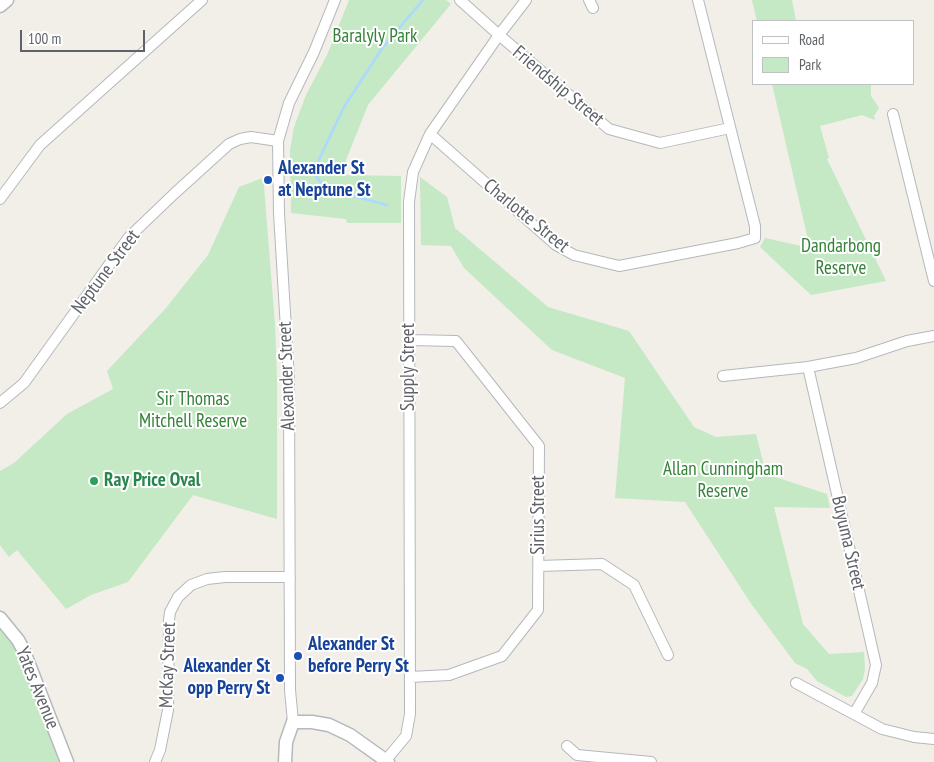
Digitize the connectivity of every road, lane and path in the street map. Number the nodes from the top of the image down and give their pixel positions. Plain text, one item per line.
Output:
1 (7, 0) edge
2 (202, 0) edge
3 (335, 0) edge
4 (460, 0) edge
5 (526, 0) edge
6 (698, 0) edge
7 (0, 6) edge
8 (498, 36) junction
9 (892, 114) dead end
10 (730, 128) junction
11 (430, 134) junction
12 (278, 141) junction
13 (0, 200) edge
14 (934, 281) edge
15 (934, 336) edge
16 (410, 340) junction
17 (808, 367) junction
18 (723, 376) dead end
19 (0, 403) edge
20 (539, 566) junction
21 (290, 577) junction
22 (0, 618) edge
23 (668, 655) dead end
24 (410, 677) junction
25 (796, 683) dead end
26 (854, 714) junction
27 (293, 722) junction
28 (934, 739) edge
29 (567, 746) dead end
30 (387, 761) edge
31 (630, 761) edge
32 (67, 762) edge
33 (155, 762) edge
34 (285, 762) edge
35 (651, 762) edge

1 - 7 street
2 - 13 street
3 - 12 street, Alexander Street
4 - 8 street, Friendship Street
5 - 8 street, Supply Street
6 - 10 street
8 - 10 street, Friendship Street
8 - 11 street, Supply Street
9 - 14 street
10 - 11 street, Charlotte Street
11 - 16 street, Supply Street
12 - 19 street, Neptune Street
12 - 21 street, Alexander Street
15 - 17 street
16 - 20 street, Sirius Street
16 - 24 street, Supply Street
17 - 18 street
17 - 26 street, Buyuma Street
20 - 23 street
20 - 24 street, Sirius Street
21 - 27 street, Alexander Street
21 - 33 street, McKay Street
22 - 32 street, Yates Avenue
24 - 30 street, Supply Street
25 - 26 street
26 - 28 street
27 - 30 street
27 - 34 street, Alexander Street
29 - 31 street
31 - 35 street

